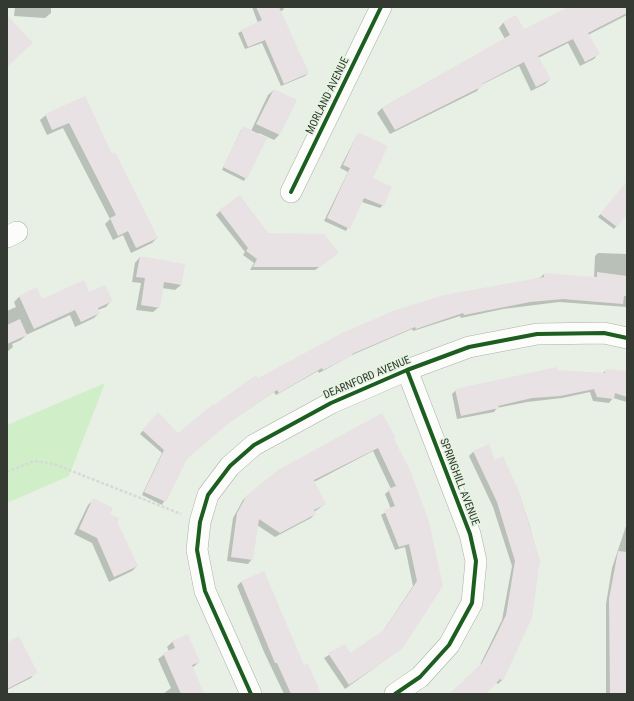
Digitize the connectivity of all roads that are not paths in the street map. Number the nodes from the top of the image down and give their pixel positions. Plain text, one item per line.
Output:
1 (381, 7) edge
2 (291, 192) dead end
3 (627, 338) edge
4 (407, 370) junction
5 (251, 694) edge
6 (395, 694) edge

1 - 2 street, MORLAND AVENUE
3 - 4 street, DEARNFORD AVENUE
4 - 5 street, DEARNFORD AVENUE
4 - 6 street, SPRINGHILL AVENUE

